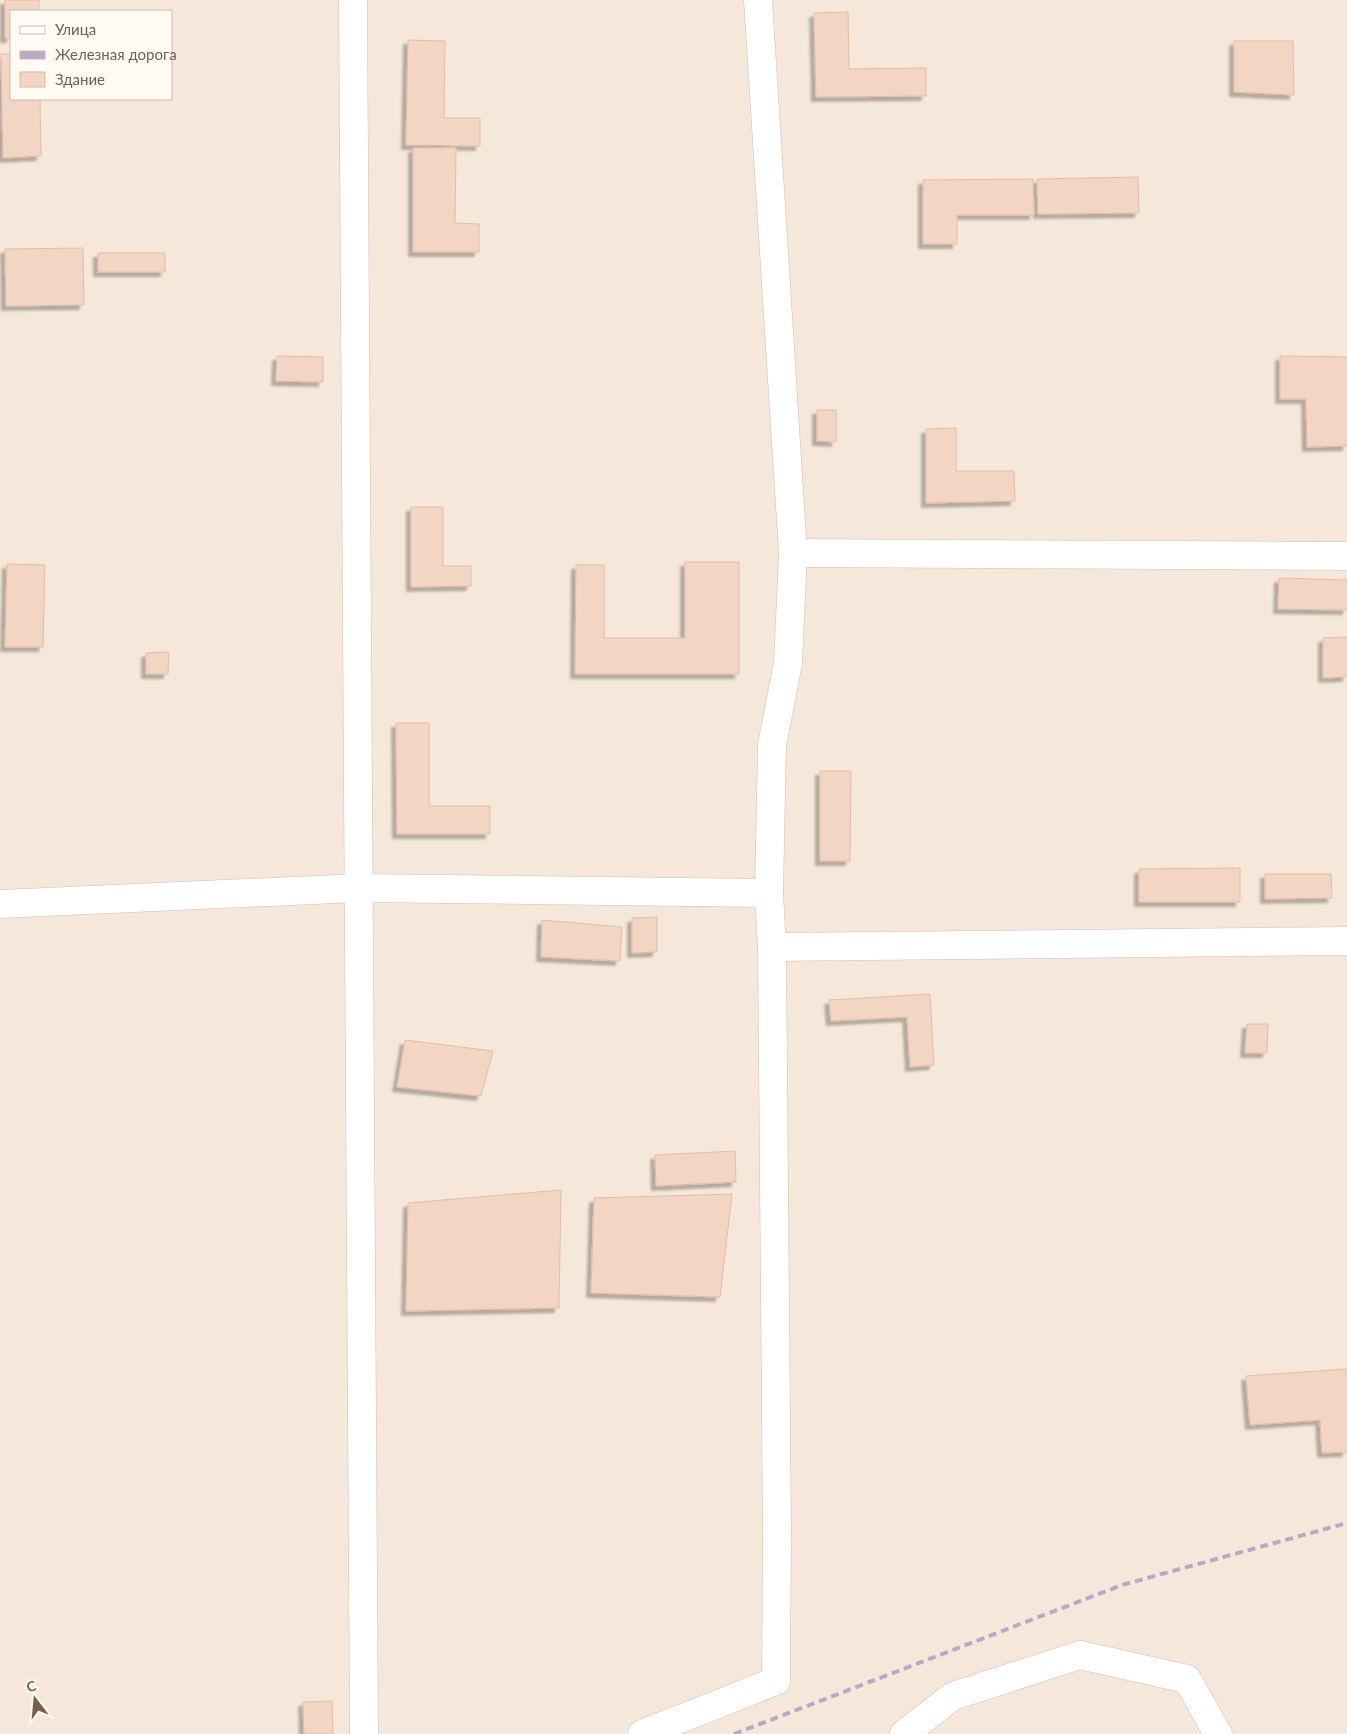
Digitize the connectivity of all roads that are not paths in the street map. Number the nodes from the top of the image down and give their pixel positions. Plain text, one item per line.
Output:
1 (353, 0) edge
2 (758, 0) edge
3 (793, 553) junction
4 (1347, 556) edge
5 (358, 888) junction
6 (769, 893) junction
7 (0, 904) edge
8 (1347, 941) edge
9 (772, 948) junction
10 (364, 1734) edge
11 (642, 1734) edge
12 (904, 1734) edge
13 (1218, 1734) edge

1 - 5 street
2 - 3 street
3 - 4 street
3 - 6 street
5 - 6 street
5 - 7 street
5 - 10 street
6 - 9 street
8 - 9 street
9 - 11 street
12 - 13 street

